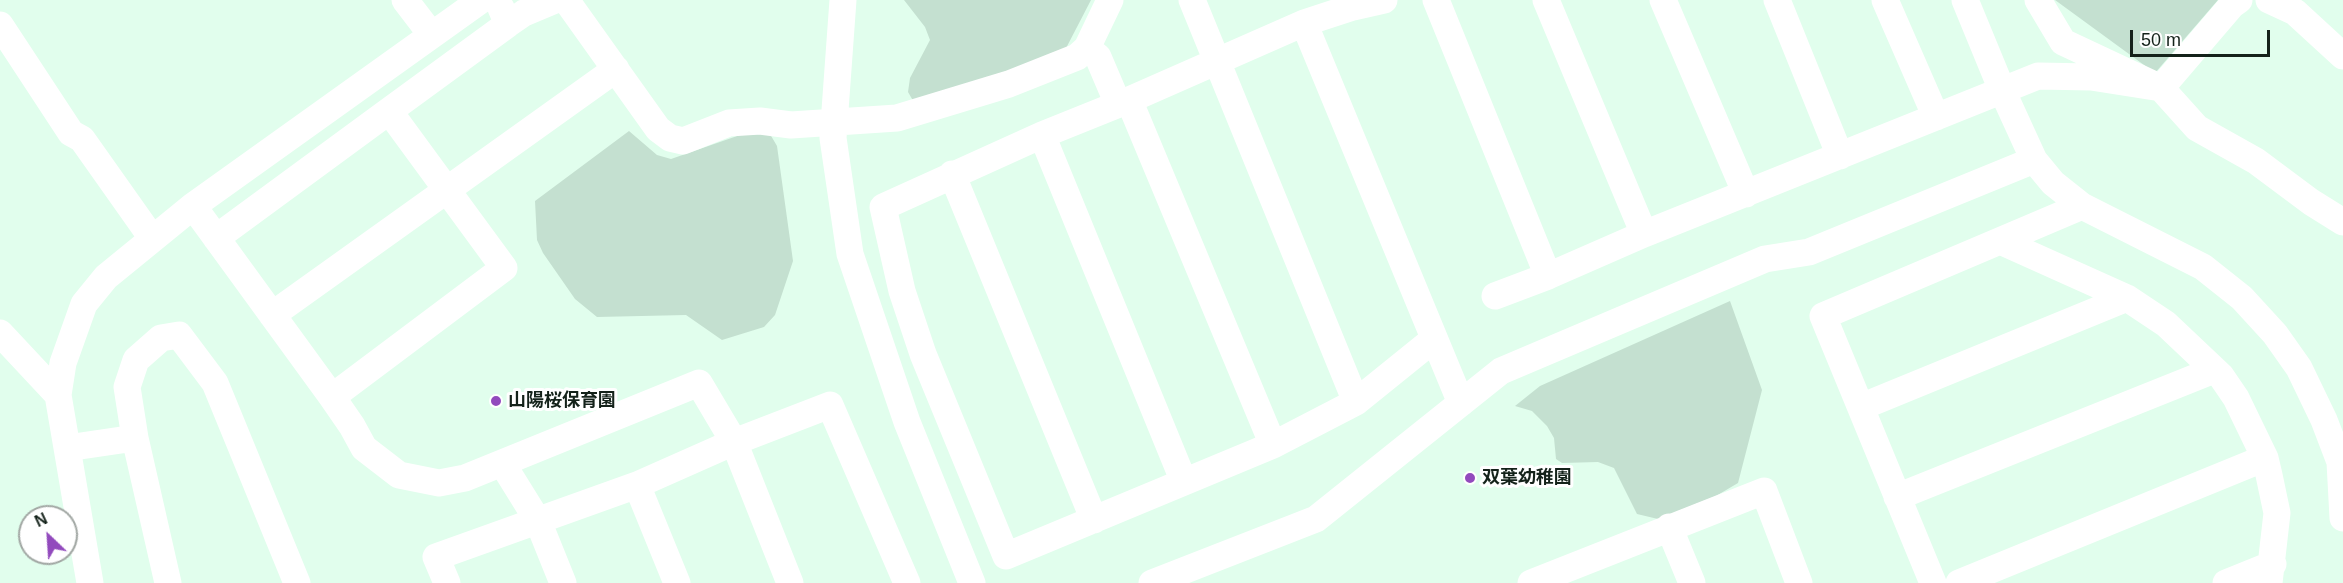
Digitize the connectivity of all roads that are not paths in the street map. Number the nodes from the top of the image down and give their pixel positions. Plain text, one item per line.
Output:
1 (405, 0) edge
2 (482, 0) edge
3 (555, 0) edge
4 (566, 0) edge
5 (843, 0) edge
6 (1110, 0) edge
7 (1192, 0) edge
8 (1384, 0) edge
9 (1436, 0) edge
10 (1546, 0) edge
11 (1662, 0) edge
12 (1777, 0) edge
13 (1886, 0) edge
14 (1965, 0) edge
15 (2038, 0) edge
16 (2239, 0) edge
17 (2268, 0) edge
18 (503, 12) edge
19 (1304, 23) junction
20 (0, 25) edge
21 (431, 34) junction
22 (1087, 48) junction
23 (2343, 56) edge
24 (1217, 62) junction
25 (616, 69) junction
26 (2161, 88) junction
27 (2002, 90) junction
28 (1124, 102) junction
29 (389, 111) junction
30 (1936, 117) junction
31 (1042, 135) junction
32 (1840, 156) junction
33 (2034, 160) junction
34 (952, 174) junction
35 (446, 191) junction
36 (1746, 194) junction
37 (193, 206) junction
38 (2082, 206) junction
39 (2343, 222) edge
40 (1644, 234) junction
41 (152, 238) junction
42 (216, 238) junction
43 (2000, 241) junction
44 (1548, 276) junction
45 (1496, 296) dead end
46 (2127, 298) junction
47 (272, 315) junction
48 (0, 333) edge
49 (1434, 339) junction
50 (2214, 370) junction
51 (58, 395) junction
52 (332, 397) junction
53 (1356, 402) junction
54 (1461, 403) junction
55 (1861, 407) junction
56 (135, 438) junction
57 (734, 442) junction
58 (1273, 445) junction
59 (67, 448) junction
60 (2265, 458) junction
61 (502, 463) junction
62 (2341, 463) edge
63 (1184, 482) junction
64 (637, 485) junction
65 (1897, 497) junction
66 (2343, 518) edge
67 (1094, 520) junction
68 (538, 521) junction
69 (1669, 527) junction
70 (2271, 573) edge
71 (1577, 574) edge
72 (90, 583) edge
73 (168, 583) edge
74 (297, 583) edge
75 (447, 583) edge
76 (563, 583) edge
77 (677, 583) edge
78 (790, 583) edge
79 (907, 583) edge
80 (972, 583) edge
81 (1152, 583) edge
82 (1532, 583) edge
83 (1692, 583) edge
84 (1799, 583) edge
85 (1933, 583) edge
86 (1959, 583) edge
87 (2226, 583) edge

1 - 21 street
2 - 21 street
3 - 18 street
4 - 25 street
5 - 80 street
6 - 22 street
7 - 24 street
8 - 19 street
9 - 44 street
10 - 40 street
11 - 36 street
12 - 32 street
13 - 30 street
14 - 27 street
15 - 26 street
16 - 26 street
17 - 23 street
18 - 29 street
19 - 24 street
19 - 49 street
20 - 41 street
21 - 37 street
22 - 25 street
22 - 28 street
24 - 28 street
24 - 53 street
25 - 35 street
26 - 27 street
26 - 39 street
27 - 30 street
27 - 33 street
28 - 31 street
28 - 58 street
29 - 35 street
29 - 42 street
30 - 32 street
31 - 34 street
31 - 63 street
32 - 36 street
33 - 38 street
33 - 54 street
34 - 67 street
34 - 67 street
35 - 47 street
35 - 52 street
36 - 40 street
37 - 41 street
37 - 42 street
38 - 43 street
38 - 62 street
40 - 44 street
41 - 51 street
42 - 47 street
43 - 46 street
43 - 55 street
44 - 45 street
46 - 50 street
46 - 55 street
47 - 52 street
48 - 51 street
49 - 53 street
49 - 54 street
50 - 60 street
50 - 65 street
51 - 59 street
52 - 61 street
53 - 58 street
54 - 81 street
55 - 65 street
56 - 59 street
56 - 73 street
56 - 74 street
57 - 61 street
57 - 64 street
57 - 78 street
57 - 79 street
58 - 63 street
59 - 72 street
60 - 70 street
60 - 86 street
61 - 68 street
62 - 66 street
63 - 67 street
64 - 68 street
64 - 77 street
65 - 85 street
68 - 75 street
68 - 76 street
69 - 71 street
69 - 83 street
69 - 84 street
70 - 87 street
71 - 82 street

